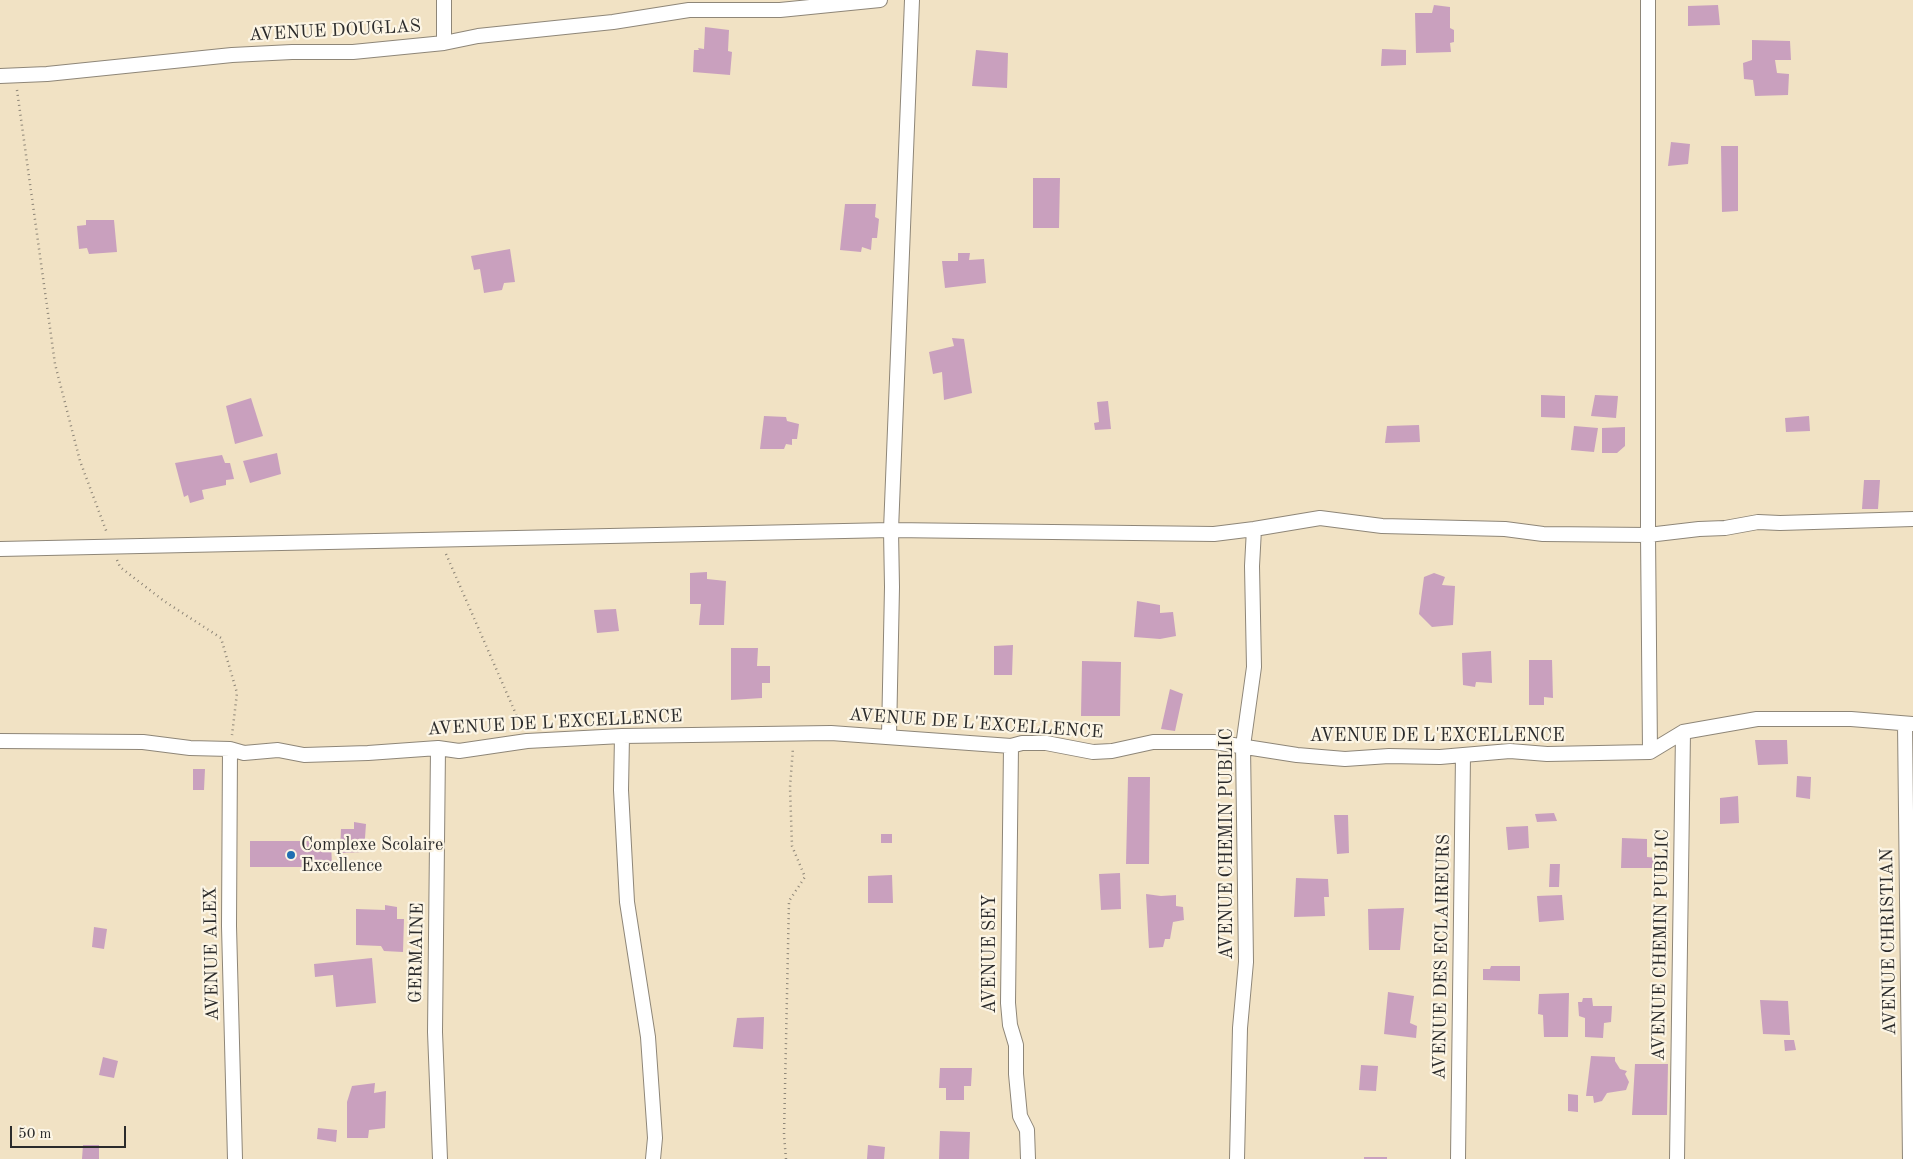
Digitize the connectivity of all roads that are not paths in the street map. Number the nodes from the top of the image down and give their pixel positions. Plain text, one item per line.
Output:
1 (444, 0) edge
2 (880, 0) edge
3 (912, 0) edge
4 (1648, 0) edge
5 (689, 5) edge
6 (444, 43) junction
7 (0, 76) edge
8 (1913, 519) edge
9 (1254, 529) junction
10 (890, 530) junction
11 (1648, 535) junction
12 (0, 549) edge
13 (1909, 724) edge
14 (1683, 732) junction
15 (622, 736) junction
16 (889, 736) junction
17 (0, 741) edge
18 (1011, 746) junction
19 (1243, 746) junction
20 (438, 748) junction
21 (230, 749) junction
22 (1650, 752) junction
23 (1463, 755) junction
24 (235, 1159) edge
25 (440, 1159) edge
26 (653, 1159) edge
27 (1028, 1159) edge
28 (1237, 1159) edge
29 (1458, 1159) edge
30 (1677, 1159) edge
31 (1910, 1159) edge

1 - 6 street
2 - 5 street, AVENUE DOUGLAS
3 - 10 street
4 - 11 street
5 - 6 street, AVENUE DOUGLAS
6 - 7 street, AVENUE DOUGLAS
8 - 11 street
9 - 10 street
9 - 11 street
9 - 19 street, AVENUE CHEMIN PUBLIC
10 - 12 street
10 - 16 street
11 - 22 street
13 - 14 street
13 - 31 street, AVENUE CHRISTIAN
14 - 22 street
14 - 30 street, AVENUE CHEMIN PUBLIC
15 - 16 street, AVENUE DE L'EXCELLENCE
15 - 20 street, AVENUE DE L'EXCELLENCE
15 - 26 street
16 - 18 street, AVENUE DE L'EXCELLENCE
17 - 21 street, AVENUE DE L'EXCELLENCE
18 - 19 street, AVENUE DE L'EXCELLENCE
18 - 27 street, AVENUE SEY
19 - 23 street, AVENUE DE L'EXCELLENCE
19 - 28 street, AVENUE CHEMIN PUBLIC
20 - 21 street, AVENUE DE L'EXCELLENCE
20 - 25 street, GERMAINE
21 - 24 street, AVENUE ALEX
22 - 23 street, AVENUE DE L'EXCELLENCE
23 - 29 street, AVENUE DES ECLAIREURS

